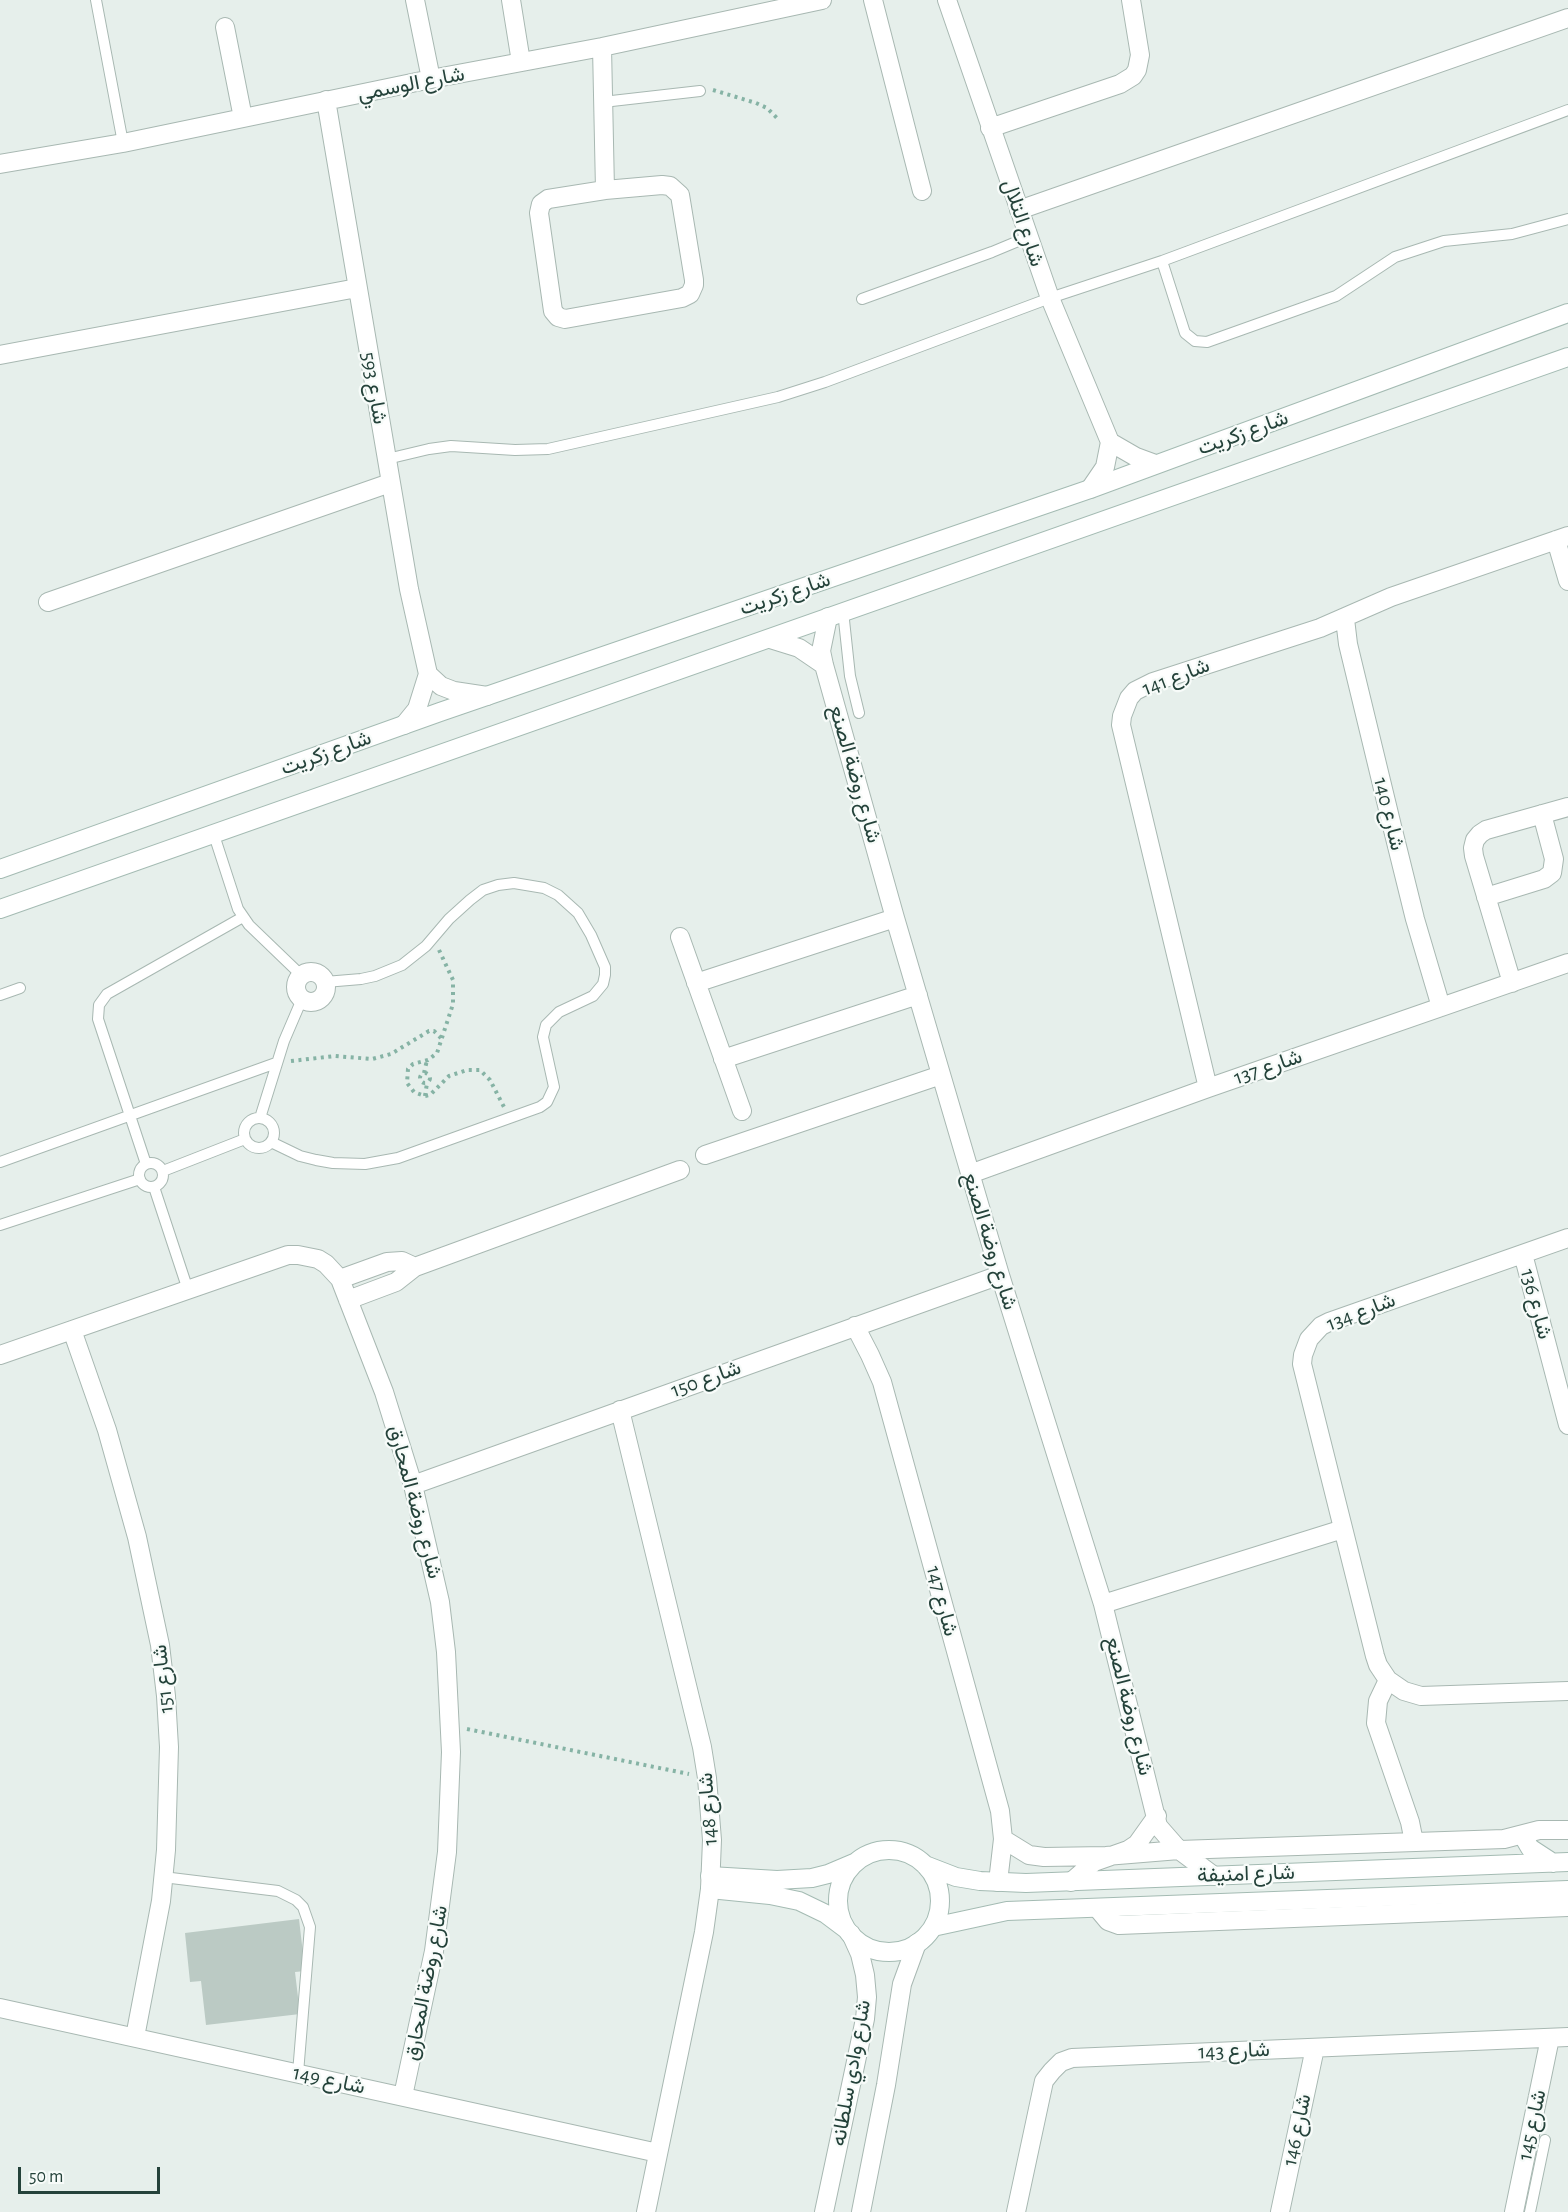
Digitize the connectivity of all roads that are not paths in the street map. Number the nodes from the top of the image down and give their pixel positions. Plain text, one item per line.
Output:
1 (96, 0) edge
2 (416, 0) edge
3 (511, 0) edge
4 (822, 0) edge
5 (873, 0) edge
6 (947, 0) edge
7 (1131, 0) edge
8 (1568, 18) edge
9 (225, 27) dead end
10 (602, 47) junction
11 (521, 63) junction
12 (431, 79) junction
13 (700, 91) road end
14 (326, 100) junction
15 (603, 102) junction
16 (1568, 110) edge
17 (243, 118) junction
18 (990, 128) junction
19 (123, 142) junction
20 (0, 164) edge
21 (605, 190) junction
22 (922, 190) dead end
23 (1019, 210) junction
24 (1568, 219) edge
25 (1028, 237) junction
26 (1162, 261) junction
27 (357, 288) junction
28 (1050, 298) junction
29 (862, 299) dead end
30 (1568, 313) edge
31 (0, 355) edge
32 (1568, 357) edge
33 (1110, 442) junction
34 (387, 459) junction
35 (1155, 464) junction
36 (390, 483) junction
37 (1090, 489) junction
38 (1562, 538) edge
39 (1568, 581) edge
40 (48, 602) dead end
41 (836, 614) junction
42 (1345, 618) junction
43 (770, 639) junction
44 (824, 665) junction
45 (428, 674) junction
46 (487, 696) junction
47 (859, 713) dead end
48 (404, 725) junction
49 (1568, 807) edge
50 (1542, 814) junction
51 (214, 835) junction
52 (0, 869) edge
53 (1486, 897) junction
54 (0, 909) edge
55 (243, 917) junction
56 (895, 918) junction
57 (680, 937) dead end
58 (1568, 963) edge
59 (301, 975) junction
60 (326, 982) junction
61 (696, 983) junction
62 (1512, 983) junction
63 (20, 988) dead end
64 (0, 995) edge
65 (918, 995) junction
66 (302, 999) junction
67 (1441, 1007) junction
68 (723, 1059) junction
69 (276, 1063) junction
70 (941, 1075) junction
71 (1208, 1088) junction
72 (742, 1111) dead end
73 (129, 1114) junction
74 (260, 1118) junction
75 (245, 1138) junction
76 (271, 1142) junction
77 (705, 1155) dead end
78 (0, 1162) edge
79 (146, 1164) junction
80 (680, 1170) dead end
81 (163, 1171) junction
82 (970, 1174) junction
83 (140, 1179) junction
84 (154, 1187) junction
85 (0, 1225) edge
86 (1568, 1238) edge
87 (1523, 1254) junction
88 (415, 1267) junction
89 (1000, 1275) junction
90 (340, 1279) junction
91 (188, 1290) junction
92 (348, 1300) junction
93 (855, 1326) junction
94 (72, 1330) junction
95 (0, 1355) edge
96 (620, 1410) junction
97 (1568, 1425) edge
98 (413, 1485) junction
99 (1343, 1529) junction
100 (1103, 1604) junction
101 (1388, 1680) junction
102 (1568, 1691) edge
103 (1157, 1816) junction
104 (1568, 1830) edge
105 (1523, 1836) junction
106 (1003, 1839) junction
107 (1414, 1842) junction
108 (1179, 1850) junction
109 (1106, 1856) junction
110 (859, 1860) junction
111 (1560, 1862) edge
112 (926, 1865) junction
113 (1214, 1876) junction
114 (163, 1877) junction
115 (998, 1882) junction
116 (1071, 1882) junction
117 (710, 1883) junction
118 (1568, 1890) edge
119 (1568, 1907) edge
120 (1098, 1909) junction
121 (933, 1927) junction
122 (849, 1932) junction
123 (917, 1943) junction
124 (0, 2008) edge
125 (135, 2037) junction
126 (1559, 2038) edge
127 (1315, 2048) junction
128 (298, 2073) junction
129 (403, 2096) junction
130 (1545, 2140) dead end
131 (658, 2153) junction
132 (646, 2212) edge
133 (824, 2212) edge
134 (861, 2212) edge
135 (1016, 2212) edge
136 (1280, 2212) edge
137 (1514, 2212) edge
138 (1530, 2212) edge

1 - 19 lane
2 - 12 street
3 - 11 street
4 - 10 street, شارع الوسمي
5 - 22 street
6 - 18 street, شارع التلال
7 - 18 street
8 - 23 street
9 - 17 street
10 - 11 street, شارع الوسمي
10 - 15 street
11 - 12 street, شارع الوسمي
12 - 14 street, شارع الوسمي
13 - 15 lane
14 - 17 street, شارع الوسمي
14 - 27 street, شارع 593
15 - 21 street
16 - 26 lane
17 - 19 street, شارع الوسمي
18 - 23 street, شارع التلال
19 - 20 street, شارع الوسمي
21 - 21 street
23 - 25 street, شارع التلال
24 - 26 lane
25 - 28 street, شارع التلال
25 - 29 lane
26 - 28 lane
27 - 31 street
27 - 34 street, شارع 593
28 - 33 street, شارع التلال
28 - 34 lane
30 - 35 street, شارع زكريت
32 - 41 street, شارع زكريت
33 - 35 street
33 - 37 street
34 - 36 street, شارع 593
35 - 37 street, شارع زكريت
36 - 40 street
36 - 45 street, شارع 593
37 - 46 street, شارع زكريت
38 - 39 street
38 - 42 street, شارع 141
41 - 43 street, شارع زكريت
41 - 44 street, شارع روضة الصنع
41 - 47 lane
42 - 67 street, شارع 140
42 - 71 street, شارع 141
43 - 44 street
43 - 51 street, شارع زكريت
44 - 56 street, شارع روضة الصنع
45 - 46 street
45 - 48 street
46 - 48 street, شارع زكريت
48 - 52 street, شارع زكريت
49 - 50 street
50 - 53 street
50 - 53 street
51 - 54 street, شارع زكريت
51 - 55 lane
53 - 62 street
55 - 59 lane
55 - 73 lane
56 - 61 street
56 - 65 street, شارع روضة الصنع
57 - 61 street
58 - 62 street, شارع 137
59 - 60 street
59 - 66 street
60 - 66 street
60 - 76 lane
61 - 68 street
62 - 67 street, شارع 137
63 - 64 lane
65 - 68 street
65 - 70 street, شارع روضة الصنع
66 - 69 lane
67 - 71 street, شارع 137
68 - 72 street
69 - 73 lane
69 - 74 lane
70 - 77 street
70 - 82 street, شارع روضة الصنع
71 - 82 street, شارع 137
73 - 78 lane
73 - 79 lane
74 - 75 lane
74 - 76 lane
75 - 76 lane
75 - 81 lane
79 - 81 lane
79 - 83 lane
80 - 88 street
81 - 84 lane
82 - 89 street, شارع روضة الصنع
83 - 84 lane
83 - 85 lane
84 - 91 lane
86 - 87 street, شارع 134
87 - 97 street, شارع 136
87 - 99 street, شارع 134
88 - 90 street
88 - 92 street
89 - 93 street, شارع 150
89 - 100 street, شارع روضة الصنع
90 - 91 street, شارع روضة المحارق
90 - 92 street, شارع روضة المحارق
91 - 94 street, شارع روضة المحارق
92 - 98 street, شارع روضة المحارق
93 - 96 street, شارع 150
93 - 106 street, شارع 147
94 - 95 street, شارع روضة المحارق
94 - 114 street, شارع 151
96 - 98 street, شارع 150
96 - 117 street, شارع 148
98 - 129 street, شارع روضة المحارق
99 - 100 street
99 - 101 street, شارع 134
100 - 103 street, شارع روضة الصنع
101 - 102 street
101 - 107 street
103 - 108 street, شارع روضة الصنع
103 - 109 street
104 - 105 street
105 - 107 street
105 - 111 street
106 - 109 street
106 - 115 street, شارع 147
107 - 108 street
108 - 109 street
108 - 113 street, شارع روضة الصنع
109 - 116 street
110 - 112 street
110 - 117 street
110 - 122 street
111 - 113 street, شارع امنيفة
112 - 115 street, شارع امنيفة
112 - 121 street
113 - 116 street, شارع امنيفة
114 - 125 street, شارع 151
114 - 128 lane
115 - 116 street, شارع امنيفة
117 - 122 street
117 - 131 street, شارع 148
118 - 120 street, شارع امنيفة
119 - 120 street
120 - 121 street, شارع امنيفة
121 - 123 street
122 - 123 street
122 - 133 street, شارع وادي سلطانه
123 - 134 street, شارع وادي سلطانه
124 - 125 street, شارع 149
125 - 128 street, شارع 149
126 - 127 street, شارع 143
126 - 137 street, شارع 145
127 - 135 street, شارع 143
127 - 136 street, شارع 146
128 - 129 street, شارع 149
129 - 131 street, شارع 149
130 - 138 lane
131 - 132 street, شارع 148

